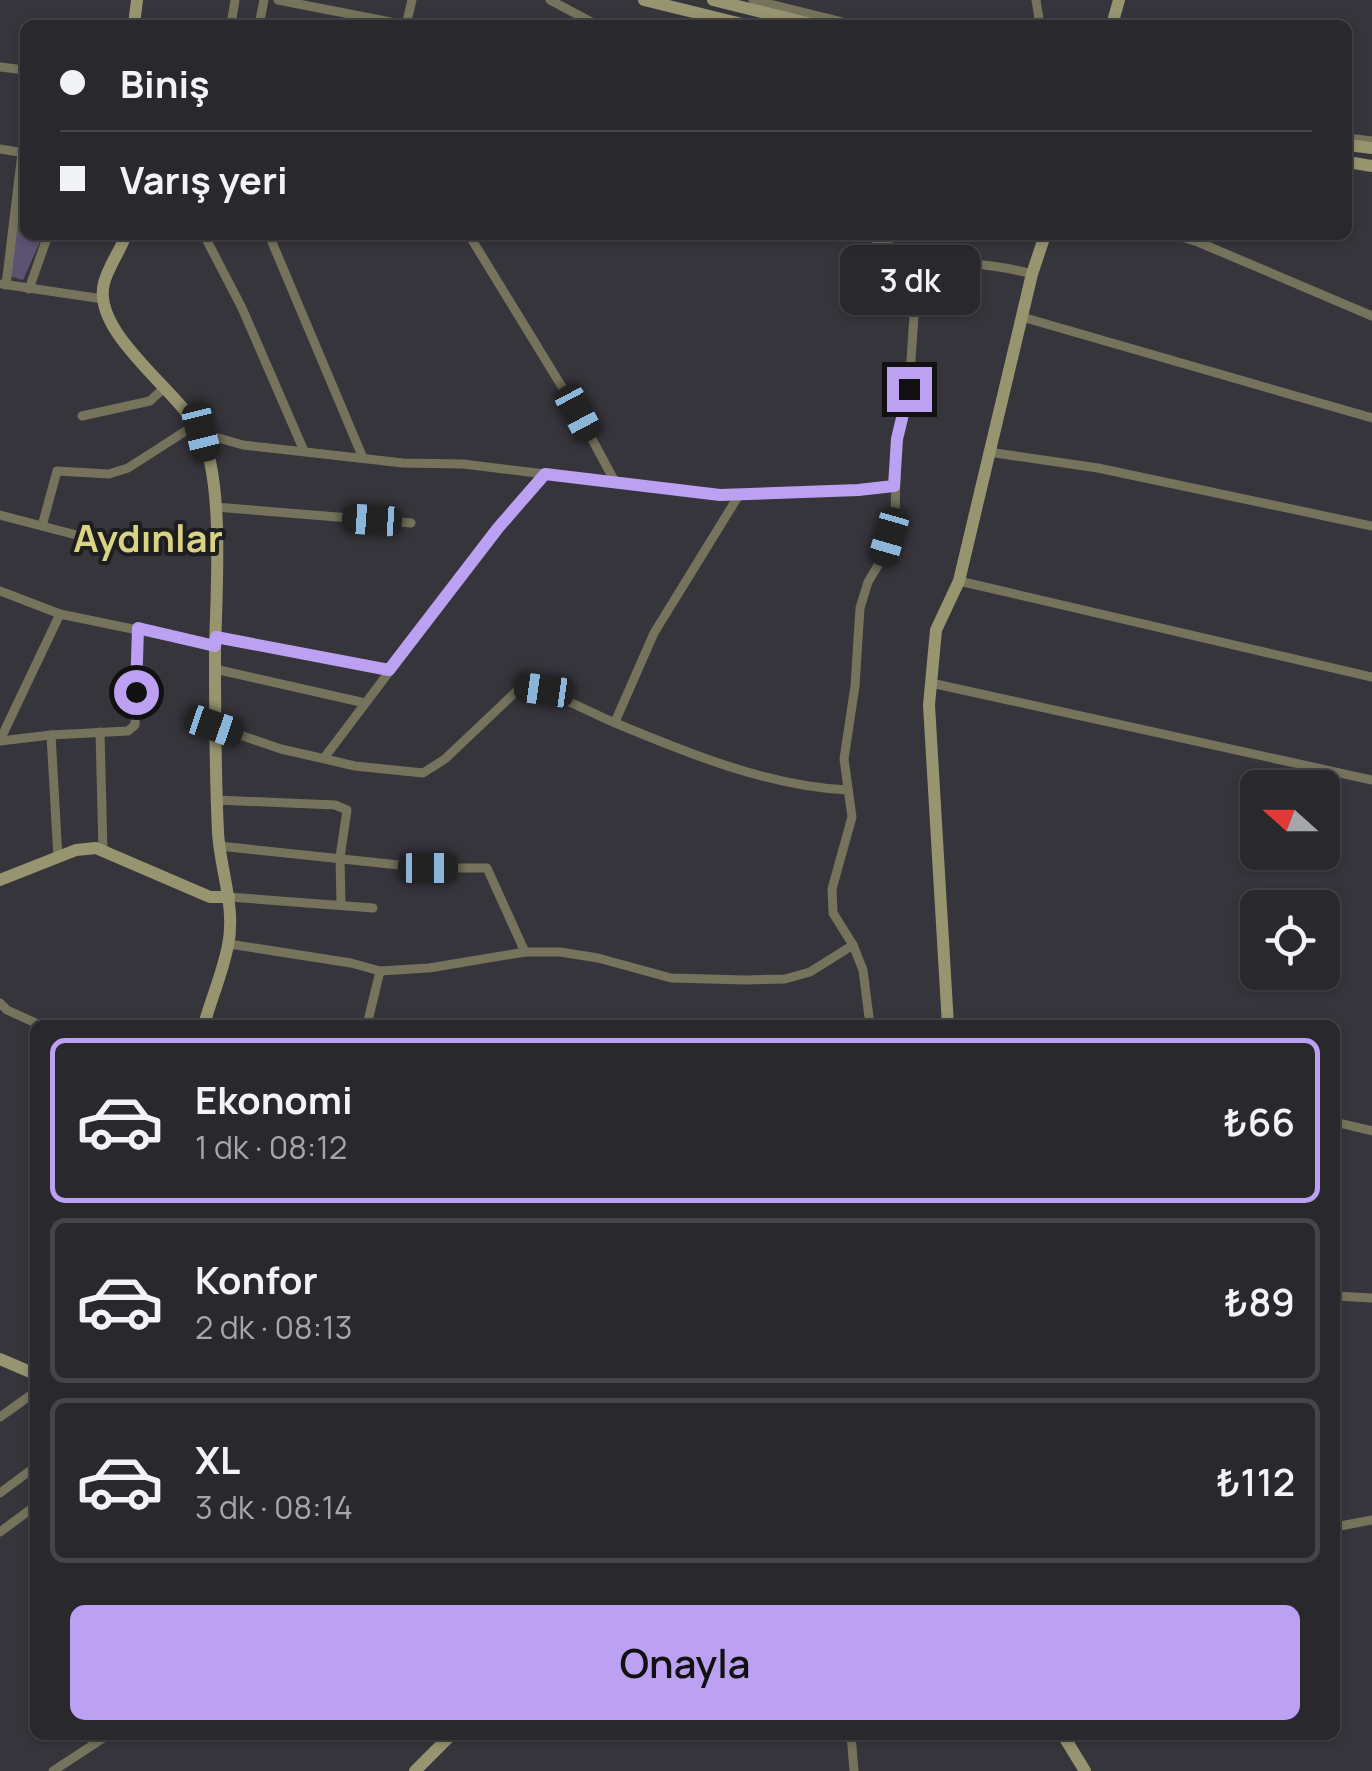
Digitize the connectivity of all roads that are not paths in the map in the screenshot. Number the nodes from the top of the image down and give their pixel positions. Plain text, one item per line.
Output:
1 (278, 0) edge
2 (550, 0) edge
3 (644, 0) edge
4 (716, 0) edge
5 (753, 0) edge
6 (380, 20) edge
7 (588, 20) edge
8 (726, 20) edge
9 (796, 20) edge
10 (834, 20) edge
11 (20, 178) edge
12 (46, 240) edge
13 (124, 240) edge
14 (207, 240) edge
15 (271, 240) edge
16 (472, 240) edge
17 (877, 240) edge
18 (1042, 240) edge
19 (1191, 240) edge
20 (929, 260) junction
21 (1032, 274) junction
22 (3, 284) edge
23 (29, 288) junction
24 (103, 299) junction
25 (1372, 316) edge
26 (1022, 317) junction
27 (164, 386) junction
28 (82, 416) dead end
29 (1372, 418) edge
30 (198, 429) junction
31 (304, 451) junction
32 (988, 452) junction
33 (363, 458) junction
34 (545, 474) junction
35 (614, 480) junction
36 (894, 486) junction
37 (739, 495) junction
38 (215, 507) junction
39 (0, 515) edge
40 (411, 523) dead end
41 (42, 526) junction
42 (1372, 526) edge
43 (84, 537) dead end
44 (959, 581) junction
45 (0, 591) edge
46 (60, 614) junction
47 (138, 628) junction
48 (215, 642) junction
49 (215, 668) junction
50 (389, 670) junction
51 (1372, 678) edge
52 (931, 684) junction
53 (365, 703) junction
54 (614, 722) junction
55 (214, 726) junction
56 (100, 732) junction
57 (51, 735) junction
58 (0, 741) edge
59 (324, 758) junction
60 (1372, 780) edge
61 (848, 790) junction
62 (216, 800) junction
63 (220, 846) junction
64 (104, 850) junction
65 (340, 857) junction
66 (58, 858) junction
67 (0, 880) edge
68 (228, 896) junction
69 (342, 906) junction
70 (373, 908) dead end
71 (229, 944) junction
72 (853, 945) junction
73 (526, 952) junction
74 (380, 971) junction
75 (0, 1003) edge
76 (30, 1020) edge
77 (206, 1020) edge
78 (368, 1020) edge
79 (869, 1020) edge
80 (948, 1020) edge
81 (1340, 1123) edge
82 (1372, 1131) edge
83 (1340, 1296) edge
84 (1372, 1298) edge
85 (0, 1359) edge
86 (30, 1367) edge
87 (30, 1396) edge
88 (0, 1418) edge
89 (30, 1471) edge
90 (0, 1493) edge
91 (30, 1510) edge
92 (1372, 1520) edge
93 (1340, 1525) edge
94 (0, 1532) edge
95 (100, 1740) edge
96 (446, 1740) edge
97 (851, 1740) edge
98 (1066, 1740) edge
99 (53, 1771) edge
100 (416, 1771) edge
101 (854, 1771) edge
102 (1085, 1771) edge

1 - 6 street
2 - 7 street
3 - 8 street
4 - 9 street
5 - 10 street
11 - 22 street
12 - 23 street
13 - 24 street
14 - 31 street
15 - 33 street
16 - 35 street
17 - 20 street
18 - 21 street
19 - 25 street
20 - 21 street
20 - 36 street
21 - 26 street
22 - 23 street
23 - 24 street
24 - 27 street
26 - 29 street
26 - 32 street
27 - 28 street
27 - 30 street
30 - 31 street
30 - 38 street
30 - 41 street
31 - 33 street
32 - 42 street
32 - 44 street
33 - 34 street
34 - 35 street
34 - 50 street
35 - 37 street
36 - 37 street
36 - 61 street
37 - 54 street
38 - 40 street
38 - 48 street
39 - 41 street
41 - 43 street
44 - 51 street
44 - 52 street
45 - 46 street
46 - 47 street
46 - 58 street
47 - 48 street
47 - 56 street
48 - 49 street
48 - 50 street
49 - 53 street
49 - 55 street
50 - 53 street
52 - 60 street
52 - 80 street
53 - 59 street
54 - 59 street
54 - 61 street
55 - 59 street
55 - 62 street
56 - 57 street
56 - 64 street
57 - 58 street
57 - 66 street
61 - 72 street
62 - 63 street
62 - 65 street
63 - 65 street
63 - 68 street
64 - 66 street
64 - 68 street
65 - 69 street
65 - 73 street
66 - 67 street
68 - 69 street
68 - 71 street
69 - 70 street
71 - 74 street
71 - 77 street
72 - 73 street
72 - 79 street
73 - 74 street
74 - 78 street
75 - 76 street
81 - 82 street
83 - 84 street
85 - 86 street
87 - 88 street
89 - 90 street
91 - 94 street
92 - 93 street
95 - 99 street
96 - 100 street
97 - 101 street
98 - 102 street

